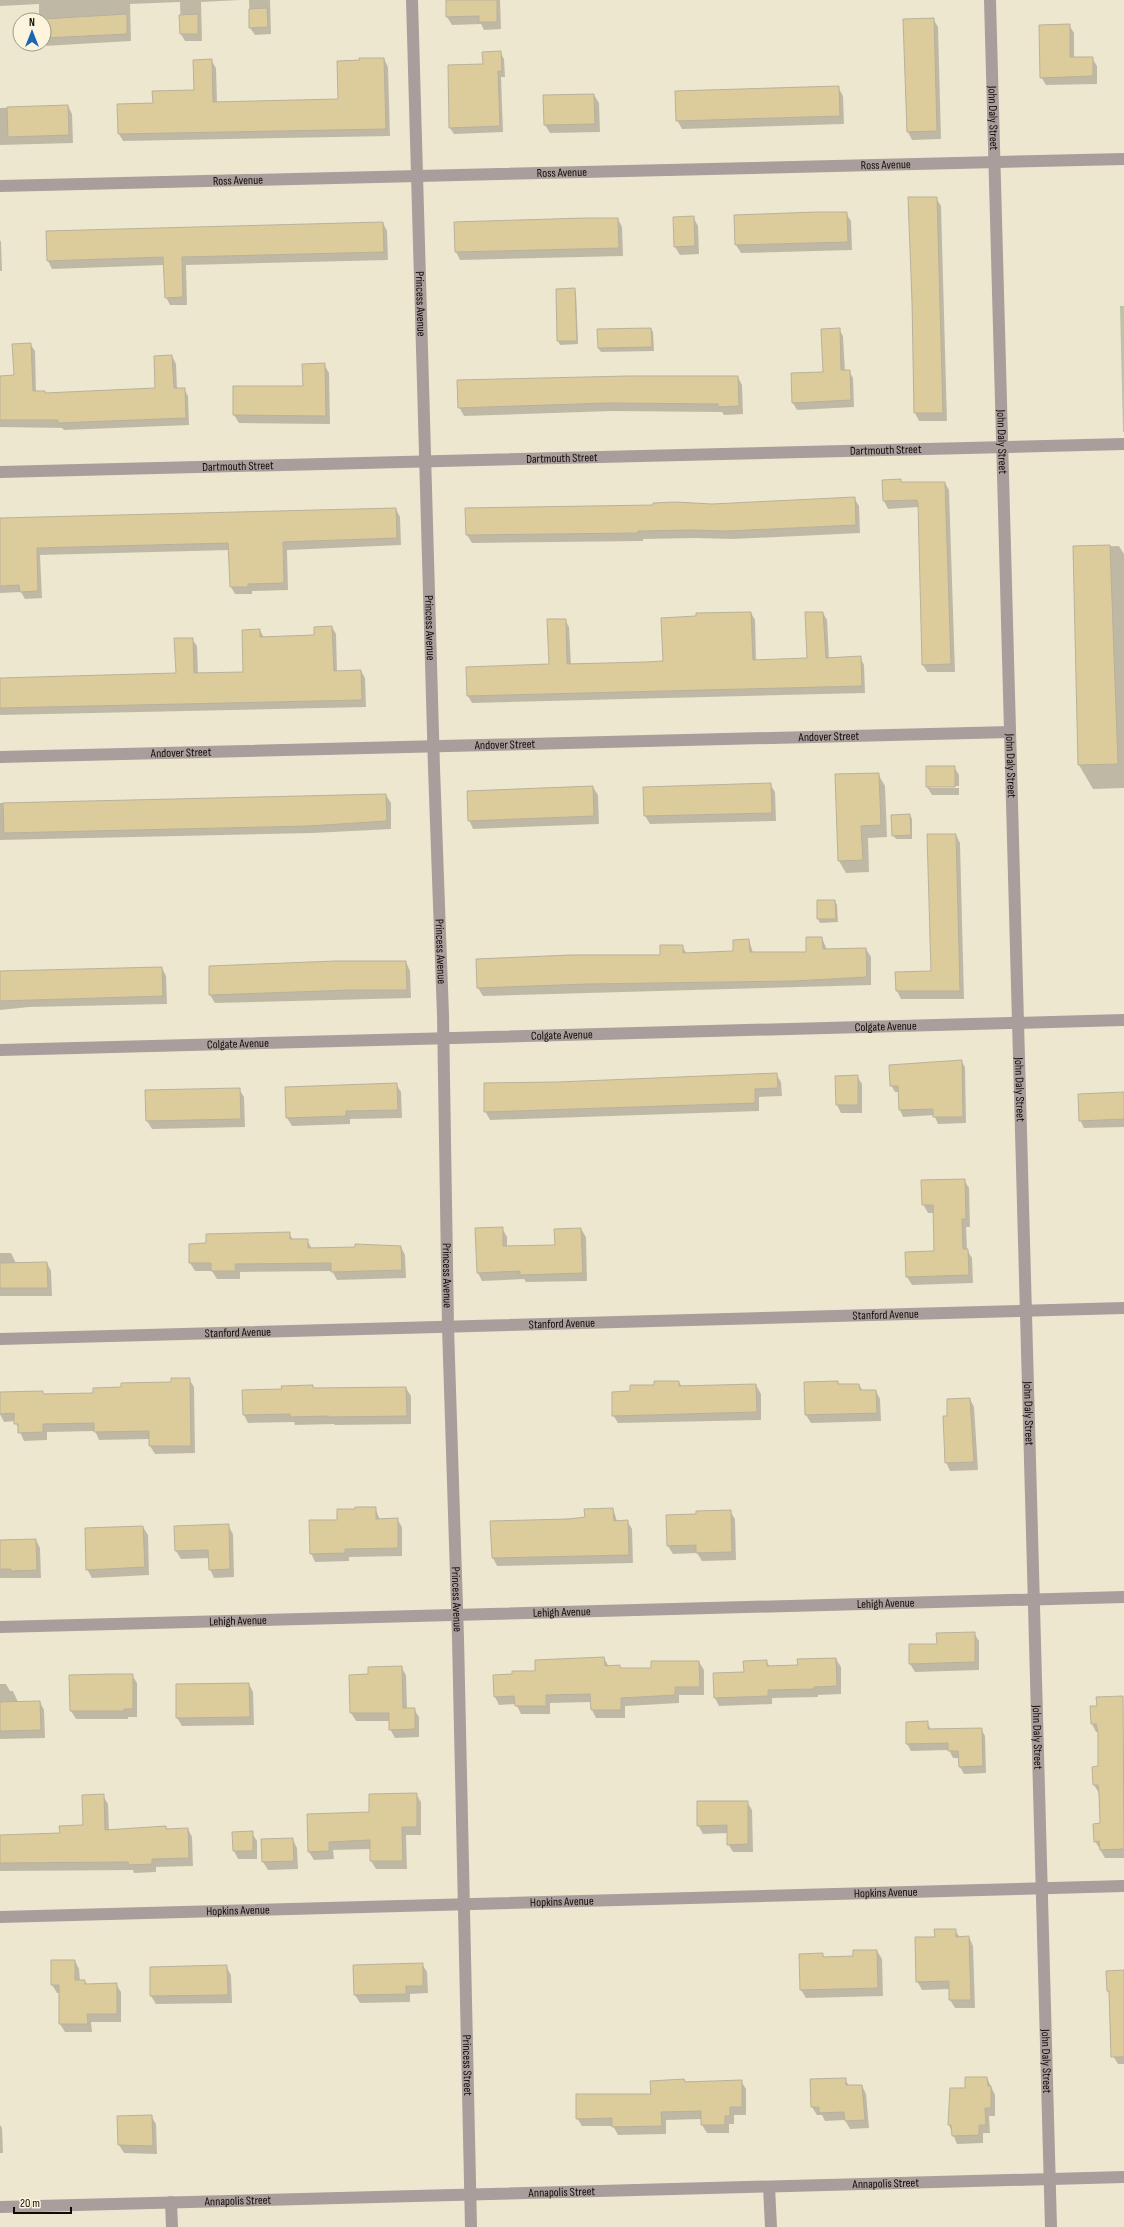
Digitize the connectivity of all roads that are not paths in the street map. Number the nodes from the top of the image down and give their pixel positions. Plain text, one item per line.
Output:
1 (412, 0) edge
2 (990, 0) edge
3 (1124, 159) edge
4 (994, 162) junction
5 (417, 176) junction
6 (0, 186) edge
7 (1124, 444) edge
8 (1002, 447) junction
9 (426, 461) junction
10 (0, 472) edge
11 (1010, 732) junction
12 (433, 746) junction
13 (0, 757) edge
14 (1124, 1020) edge
15 (1018, 1022) junction
16 (443, 1038) junction
17 (0, 1050) edge
18 (1124, 1308) edge
19 (1026, 1311) junction
20 (448, 1327) junction
21 (0, 1339) edge
22 (1124, 1597) edge
23 (1034, 1599) junction
24 (457, 1615) junction
25 (0, 1627) edge
26 (1124, 1886) edge
27 (1042, 1889) junction
28 (462, 1904) junction
29 (0, 1917) edge
30 (1124, 2177) edge
31 (1050, 2180) junction
32 (770, 2187) junction
33 (470, 2196) junction
34 (171, 2202) junction
35 (0, 2207) edge
36 (172, 2227) edge
37 (471, 2227) edge
38 (771, 2227) edge
39 (1051, 2227) edge

1 - 5 street, Princess Avenue
2 - 4 street, John Daly Street
3 - 4 street, Ross Avenue
4 - 5 street, Ross Avenue
4 - 8 street, John Daly Street
5 - 6 street, Ross Avenue
5 - 9 street, Princess Avenue
7 - 8 street, Dartmouth Street
8 - 9 street, Dartmouth Street
8 - 11 street, John Daly Street
9 - 10 street, Dartmouth Street
9 - 12 street, Princess Avenue
11 - 12 street, Andover Street
11 - 15 street, John Daly Street
12 - 13 street, Andover Street
12 - 16 street, Princess Avenue
14 - 15 street, Colgate Avenue
15 - 16 street, Colgate Avenue
15 - 19 street, John Daly Street
16 - 17 street, Colgate Avenue
16 - 20 street, Princess Avenue
18 - 19 street, Stanford Avenue
19 - 20 street, Stanford Avenue
19 - 23 street, John Daly Street
20 - 21 street, Stanford Avenue
20 - 24 street, Princess Avenue
22 - 23 street, Lehigh Avenue
23 - 24 street, Lehigh Avenue
23 - 27 street, John Daly Street
24 - 25 street, Lehigh Avenue
24 - 28 street, Princess Avenue
26 - 27 street, Hopkins Avenue
27 - 28 street, Hopkins Avenue
27 - 31 street, John Daly Street
28 - 29 street, Hopkins Avenue
28 - 33 street, Princess Street
30 - 31 street, Annapolis Street
31 - 32 street, Annapolis Street
31 - 39 street, John Daly Street
32 - 33 street, Annapolis Street
32 - 38 street
33 - 34 street, Annapolis Street
33 - 37 street, Princess Street
34 - 35 street, Annapolis Street
34 - 36 street

